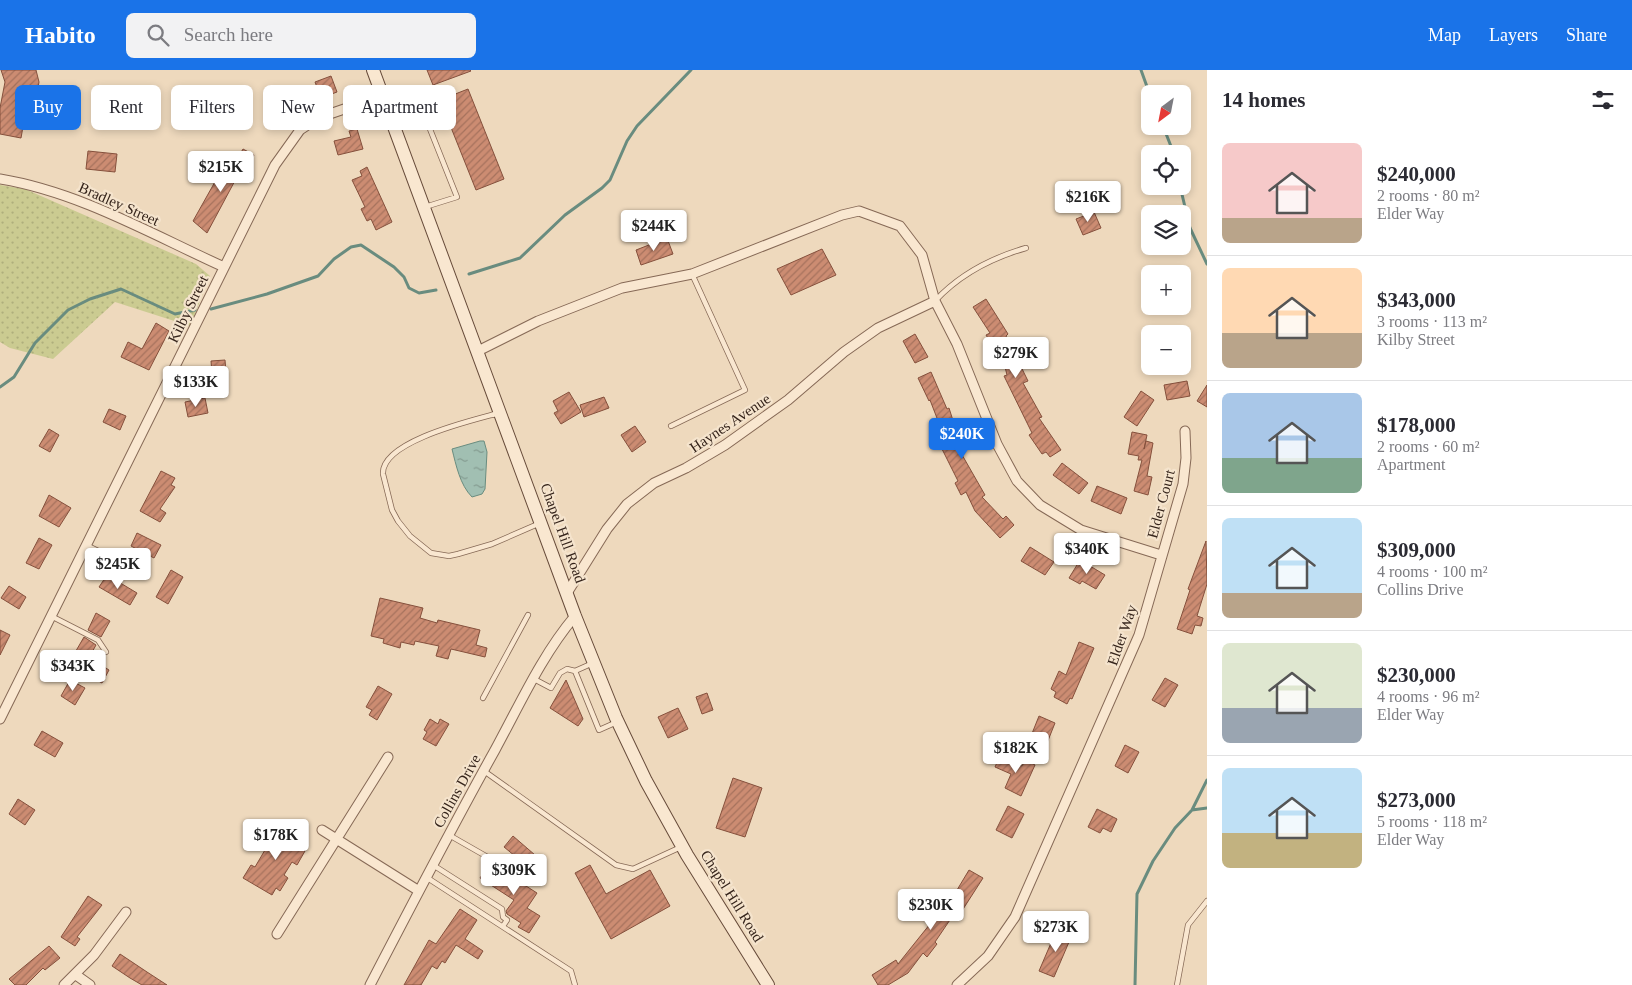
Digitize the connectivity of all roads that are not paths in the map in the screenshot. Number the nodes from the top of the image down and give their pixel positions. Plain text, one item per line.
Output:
1 (373, 70) edge
2 (378, 85) edge
3 (343, 109) edge
4 (396, 130) edge
5 (430, 130) edge
6 (0, 179) edge
7 (424, 208) junction
8 (1026, 248) dead end
9 (224, 267) junction
10 (692, 274) junction
11 (935, 301) junction
12 (478, 352) junction
13 (501, 413) junction
14 (671, 426) dead end
15 (1184, 432) dead end
16 (541, 523) junction
17 (86, 545) junction
18 (1161, 555) junction
19 (139, 572) dead end
20 (567, 592) junction
21 (528, 615) dead end
22 (51, 616) junction
23 (575, 616) junction
24 (106, 652) dead end
25 (594, 663) junction
26 (575, 671) junction
27 (534, 679) junction
28 (483, 698) dead end
29 (0, 719) edge
30 (618, 722) junction
31 (388, 757) dead end
32 (484, 770) junction
33 (322, 830) dead end
34 (448, 835) junction
35 (335, 838) junction
36 (682, 846) junction
37 (433, 865) junction
38 (506, 867) dead end
39 (426, 877) junction
40 (419, 892) junction
41 (1207, 901) edge
42 (126, 912) dead end
43 (503, 926) junction
44 (277, 934) dead end
45 (76, 975) junction
46 (64, 985) edge
47 (90, 985) edge
48 (370, 985) edge
49 (575, 985) edge
50 (768, 985) edge
51 (957, 985) edge
52 (1176, 985) edge

1 - 2 main road, Chapel Hill Road
3 - 9 street, Kilby Street
4 - 7 main road, Chapel Hill Road
5 - 7 lane
6 - 9 street, Bradley Street
7 - 12 main road, Chapel Hill Road
8 - 11 lane
9 - 17 street, Kilby Street
10 - 11 street
10 - 12 street
10 - 14 lane
11 - 18 street
11 - 20 street, Haynes Avenue
12 - 13 main road, Chapel Hill Road
13 - 16 main road, Chapel Hill Road
13 - 16 lane
15 - 18 street, Elder Court
16 - 20 main road, Chapel Hill Road
17 - 19 lane
17 - 22 street, Kilby Street
18 - 51 street, Elder Way
20 - 23 main road, Chapel Hill Road
21 - 28 lane
22 - 24 lane
22 - 29 street, Kilby Street
23 - 25 main road, Chapel Hill Road
23 - 27 street, Collins Drive
25 - 26 lane
25 - 30 main road, Chapel Hill Road
26 - 27 lane
26 - 30 lane
27 - 32 street, Collins Drive
30 - 36 main road, Chapel Hill Road
31 - 35 street
32 - 34 street, Collins Drive
32 - 36 lane
33 - 35 street
34 - 37 street, Collins Drive
34 - 38 lane
35 - 40 street
35 - 44 street
36 - 50 main road, Chapel Hill Road
37 - 39 street, Collins Drive
37 - 43 lane
39 - 40 street, Collins Drive
39 - 43 lane
40 - 48 street, Collins Drive
41 - 52 lane
42 - 45 street
43 - 49 lane
45 - 46 street
45 - 47 street

